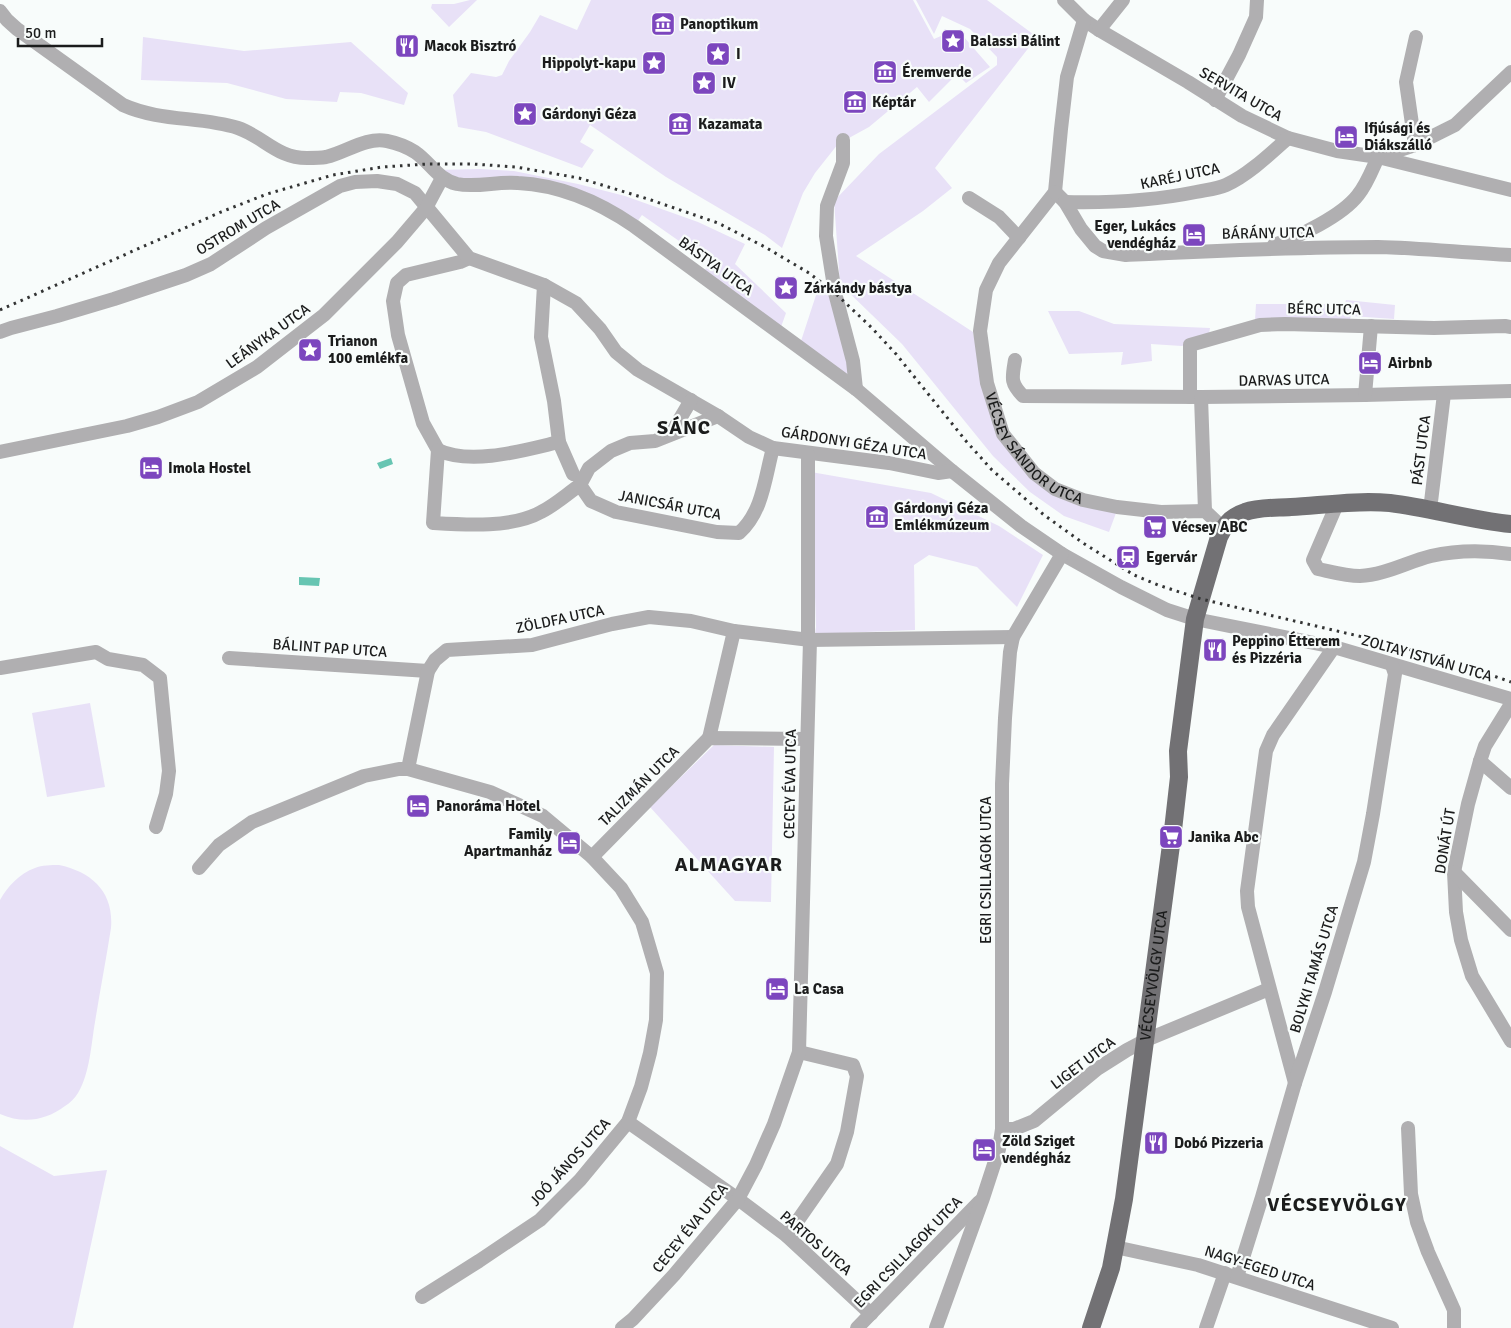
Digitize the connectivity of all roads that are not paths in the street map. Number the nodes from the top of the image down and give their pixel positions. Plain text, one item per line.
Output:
1 (1064, 0) edge
2 (1123, 0) edge
3 (1258, 0) edge
4 (0, 11) edge
5 (1084, 20) junction
6 (0, 22) edge
7 (17, 29) junction
8 (1099, 30) junction
9 (1416, 37) dead end
10 (1511, 72) edge
11 (1215, 100) junction
12 (1288, 138) junction
13 (843, 140) dead end
14 (1415, 145) junction
15 (1378, 157) junction
16 (442, 178) junction
17 (1511, 190) edge
18 (1060, 197) junction
19 (969, 198) dead end
20 (426, 208) junction
21 (1019, 238) junction
22 (1265, 248) junction
23 (1511, 254) edge
24 (469, 258) junction
25 (544, 285) junction
26 (1371, 326) junction
27 (1511, 327) edge
28 (0, 332) edge
29 (1015, 360) dead end
30 (856, 388) junction
31 (1511, 391) edge
32 (1444, 394) junction
33 (1365, 395) junction
34 (1196, 397) junction
35 (690, 400) junction
36 (718, 416) junction
37 (671, 434) junction
38 (559, 442) junction
39 (773, 448) junction
40 (438, 450) junction
41 (0, 452) edge
42 (808, 454) junction
43 (952, 471) junction
44 (576, 480) junction
45 (1337, 504) junction
46 (1430, 510) junction
47 (1205, 511) junction
48 (1511, 524) edge
49 (1223, 528) junction
50 (1062, 554) junction
51 (1511, 554) edge
52 (1195, 619) junction
53 (734, 631) junction
54 (1013, 637) junction
55 (810, 640) junction
56 (1334, 647) junction
57 (229, 658) dead end
58 (1392, 665) junction
59 (0, 668) edge
60 (428, 671) junction
61 (1511, 699) edge
62 (1511, 704) edge
63 (709, 738) junction
64 (807, 739) junction
65 (1480, 761) junction
66 (408, 769) junction
67 (1511, 788) edge
68 (156, 827) dead end
69 (592, 856) junction
70 (200, 868) dead end
71 (1454, 872) junction
72 (1511, 930) edge
73 (1269, 989) junction
74 (1146, 1040) junction
75 (1511, 1040) edge
76 (799, 1052) junction
77 (1295, 1083) junction
78 (628, 1122) junction
79 (1408, 1128) dead end
80 (1002, 1129) junction
81 (984, 1198) junction
82 (738, 1199) junction
83 (787, 1236) junction
84 (1115, 1247) junction
85 (1231, 1275) junction
86 (422, 1297) dead end
87 (871, 1314) junction
88 (622, 1328) edge
89 (857, 1328) edge
90 (936, 1328) edge
91 (1091, 1328) edge
92 (1206, 1328) edge
93 (1392, 1328) edge
94 (1454, 1328) edge

1 - 5 street, SERVITA UTCA
2 - 8 street
3 - 11 street
4 - 7 street
5 - 8 street, SERVITA UTCA
5 - 18 street
6 - 7 street
7 - 16 street, BÁSTYA UTCA
8 - 11 street, SERVITA UTCA
9 - 14 street
10 - 14 street
11 - 12 street, SERVITA UTCA
12 - 15 street, SERVITA UTCA
12 - 18 street, KARÉJ UTCA
13 - 30 street
14 - 15 street
15 - 17 street, SERVITA UTCA
15 - 22 street
16 - 20 street, LEÁNYKA UTCA
16 - 30 street, BÁSTYA UTCA
18 - 21 street, VÉCSEY SÁNDOR UTCA
18 - 22 street, BÁRÁNY UTCA
19 - 21 street
20 - 24 street, GÁRDONYI GÉZA UTCA
20 - 28 street, OSTROM UTCA
20 - 41 street, LEÁNYKA UTCA
21 - 47 street, VÉCSEY SÁNDOR UTCA
22 - 23 street, BÁRÁNY UTCA
24 - 25 street, GÁRDONYI GÉZA UTCA
24 - 40 street
25 - 35 street, GÁRDONYI GÉZA UTCA
25 - 38 street
26 - 27 street, BÉRC UTCA
26 - 33 street
26 - 34 street, BÉRC UTCA
29 - 34 street, DARVAS UTCA
30 - 43 street, BÁSTYA UTCA
31 - 32 street, DARVAS UTCA
32 - 33 street, DARVAS UTCA
32 - 46 street, PÁST UTCA
33 - 34 street, DARVAS UTCA
34 - 47 street
35 - 36 street, GÁRDONYI GÉZA UTCA
35 - 37 street
36 - 37 street
36 - 39 street, GÁRDONYI GÉZA UTCA
37 - 44 street
38 - 40 street
38 - 44 street
39 - 42 street, GÁRDONYI GÉZA UTCA
39 - 44 street, JANICSÁR UTCA
40 - 44 street
42 - 43 street, GÁRDONYI GÉZA UTCA
42 - 55 street, CECEY ÉVA UTCA
43 - 50 street
45 - 46 main road
45 - 49 main road
45 - 51 street
46 - 48 main road
47 - 49 street
49 - 52 main road, VÉCSEYVÖLGY UTCA
50 - 52 street
50 - 54 street, EGRI CSILLAGOK UTCA
52 - 56 street
52 - 74 main road, VÉCSEYVÖLGY UTCA
53 - 55 street, ZÖLDFA UTCA
53 - 60 street, ZÖLDFA UTCA
53 - 63 street
54 - 55 street, ZÖLDFA UTCA
54 - 80 street, EGRI CSILLAGOK UTCA
55 - 64 street, CECEY ÉVA UTCA
56 - 58 street, ZOLTAY ISTVÁN UTCA
56 - 73 street
57 - 60 street, BÁLINT PAP UTCA
58 - 61 street, ZOLTAY ISTVÁN UTCA
58 - 77 street, BOLYKI TAMÁS UTCA
59 - 68 street
60 - 66 street, ZÖLDFA UTCA
62 - 65 street, DONÁT ÚT
63 - 64 street
63 - 69 street, TALIZMÁN UTCA
64 - 76 street, CECEY ÉVA UTCA
65 - 67 street
65 - 71 street, DONÁT ÚT
66 - 69 street, JOÓ JÁNOS UTCA
66 - 70 street
69 - 78 street, JOÓ JÁNOS UTCA
71 - 72 street
71 - 75 street, DONÁT ÚT
73 - 74 street, LIGET UTCA
73 - 77 street
74 - 80 street, LIGET UTCA
74 - 84 main road, VÉCSEYVÖLGY UTCA
76 - 82 street, CECEY ÉVA UTCA
76 - 83 street
77 - 85 street, BOLYKI TAMÁS UTCA
78 - 82 street, PARTOS UTCA
78 - 86 street, JOÓ JÁNOS UTCA
79 - 94 street
80 - 81 street, EGRI CSILLAGOK UTCA
81 - 87 street, EGRI CSILLAGOK UTCA
81 - 90 street, EGRI CSILLAGOK UTCA
82 - 83 street, PARTOS UTCA
82 - 88 street, CECEY ÉVA UTCA
83 - 87 street, PARTOS UTCA
84 - 85 street, NAGY-EGED UTCA
84 - 91 main road, VÉCSEYVÖLGY UTCA
85 - 92 street, BOLYKI TAMÁS UTCA
85 - 93 street, NAGY-EGED UTCA
87 - 89 street, EGRI CSILLAGOK UTCA

